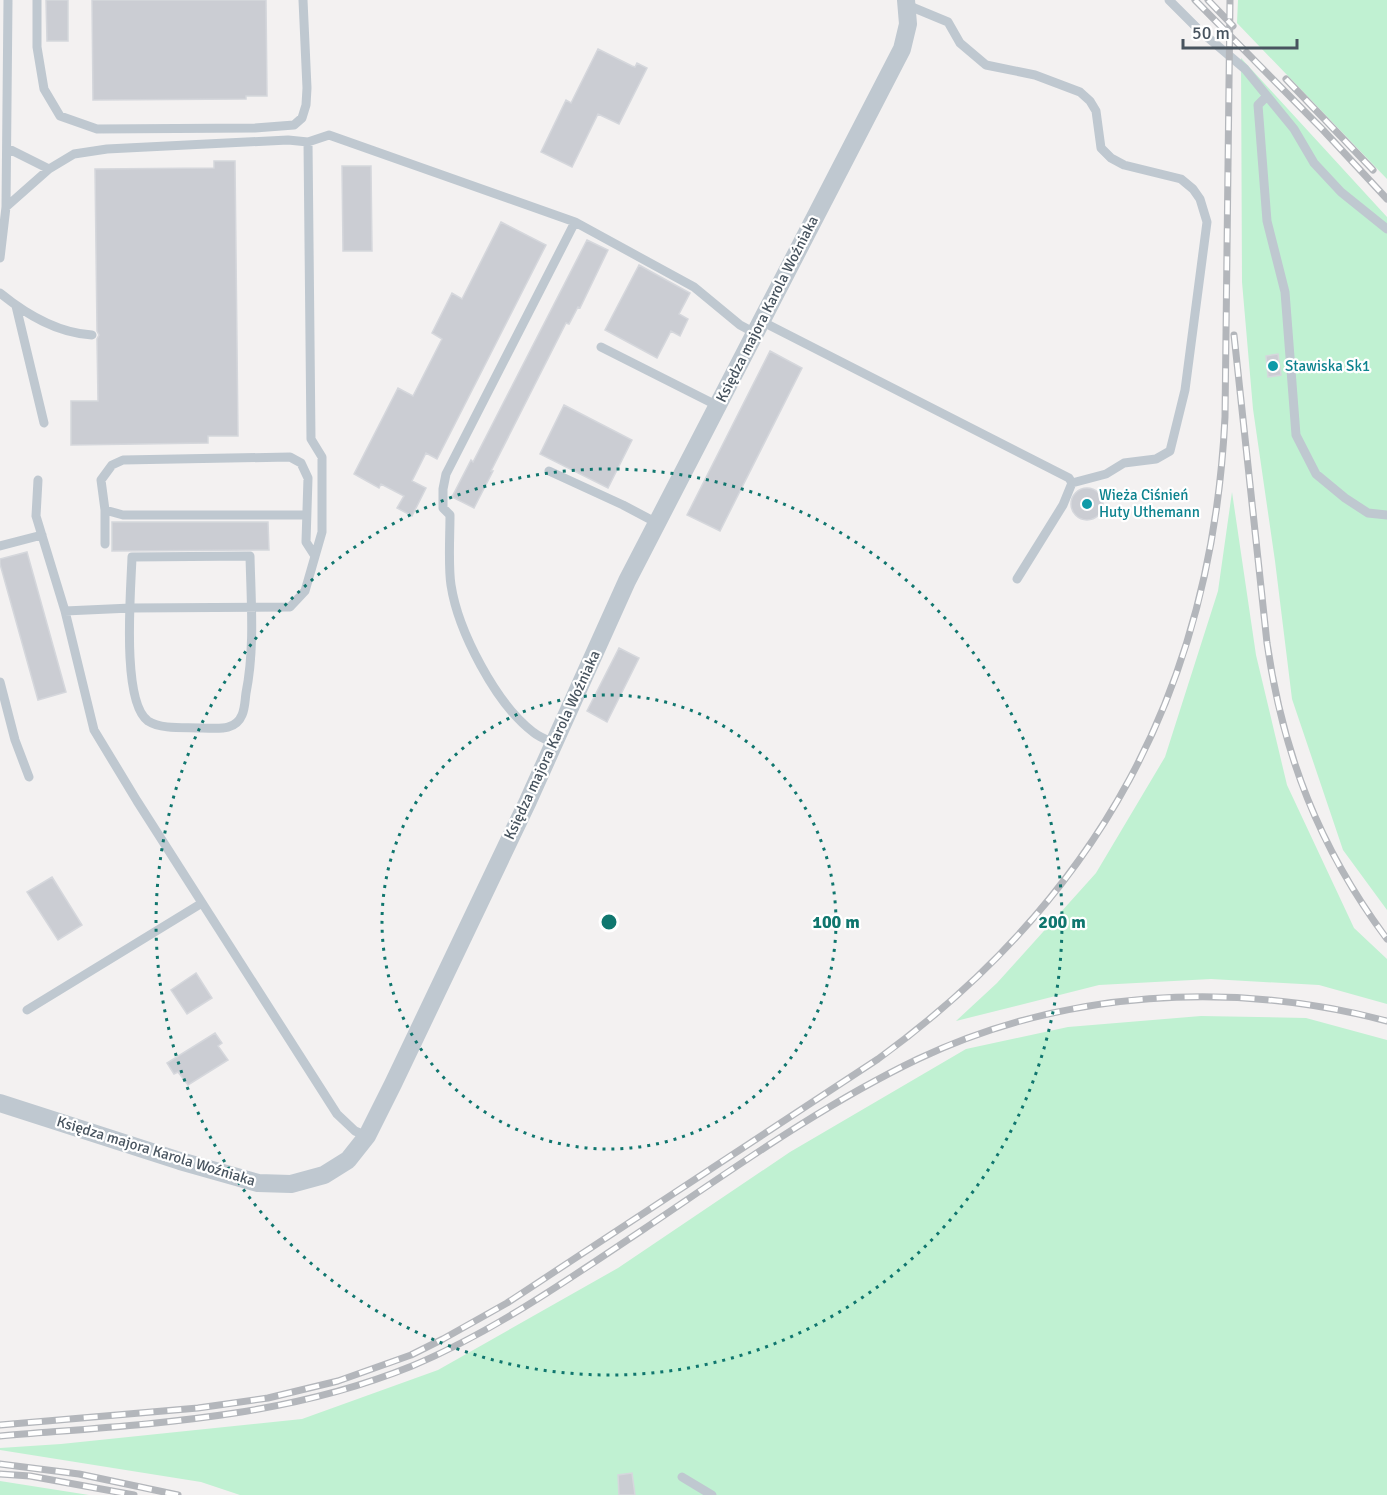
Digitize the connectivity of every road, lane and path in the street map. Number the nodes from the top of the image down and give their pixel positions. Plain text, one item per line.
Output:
1 (8, 0) edge
2 (38, 0) edge
3 (303, 0) edge
4 (1169, 0) edge
5 (906, 2) edge
6 (1266, 97) junction
7 (308, 142) junction
8 (7, 148) junction
9 (49, 169) junction
10 (6, 207) junction
11 (575, 222) junction
12 (1387, 230) edge
13 (0, 258) edge
14 (0, 293) edge
15 (16, 306) junction
16 (758, 327) junction
17 (92, 335) dead end
18 (601, 347) dead end
19 (718, 406) junction
20 (44, 423) dead end
21 (549, 471) dead end
22 (38, 480) dead end
23 (1072, 483) junction
24 (105, 510) junction
25 (1387, 514) edge
26 (306, 515) junction
27 (657, 524) junction
28 (42, 535) junction
29 (105, 544) dead end
30 (0, 546) edge
31 (315, 556) junction
32 (1017, 579) dead end
33 (131, 608) junction
34 (251, 609) junction
35 (65, 611) junction
36 (0, 682) edge
37 (554, 743) junction
38 (29, 777) dead end
39 (201, 903) junction
40 (27, 1010) dead end
41 (0, 1103) edge
42 (367, 1136) junction
43 (682, 1477) dead end
44 (712, 1495) edge

1 - 8 lane
2 - 3 lane
4 - 6 lane
5 - 16 street, Księdza majora Karola Woźniaka
5 - 23 lane
6 - 12 lane
6 - 25 lane
7 - 9 lane
7 - 11 lane
7 - 31 lane
8 - 9 lane
8 - 10 lane
9 - 10 lane
10 - 13 lane
11 - 16 lane
11 - 37 lane
14 - 15 lane
15 - 17 lane
15 - 20 lane
16 - 19 street, Księdza majora Karola Woźniaka
16 - 23 lane
18 - 19 lane
19 - 27 street, Księdza majora Karola Woźniaka
21 - 27 lane
22 - 28 lane
23 - 32 lane
24 - 26 lane
24 - 26 lane
24 - 29 lane
26 - 31 lane
27 - 37 street, Księdza majora Karola Woźniaka
28 - 30 lane
28 - 35 lane
31 - 34 lane
33 - 34 lane
33 - 34 lane
33 - 34 lane
33 - 35 lane
35 - 39 lane
36 - 38 lane
37 - 42 street, Księdza majora Karola Woźniaka
39 - 40 lane
39 - 42 lane
41 - 42 street, Księdza majora Karola Woźniaka
43 - 44 lane

